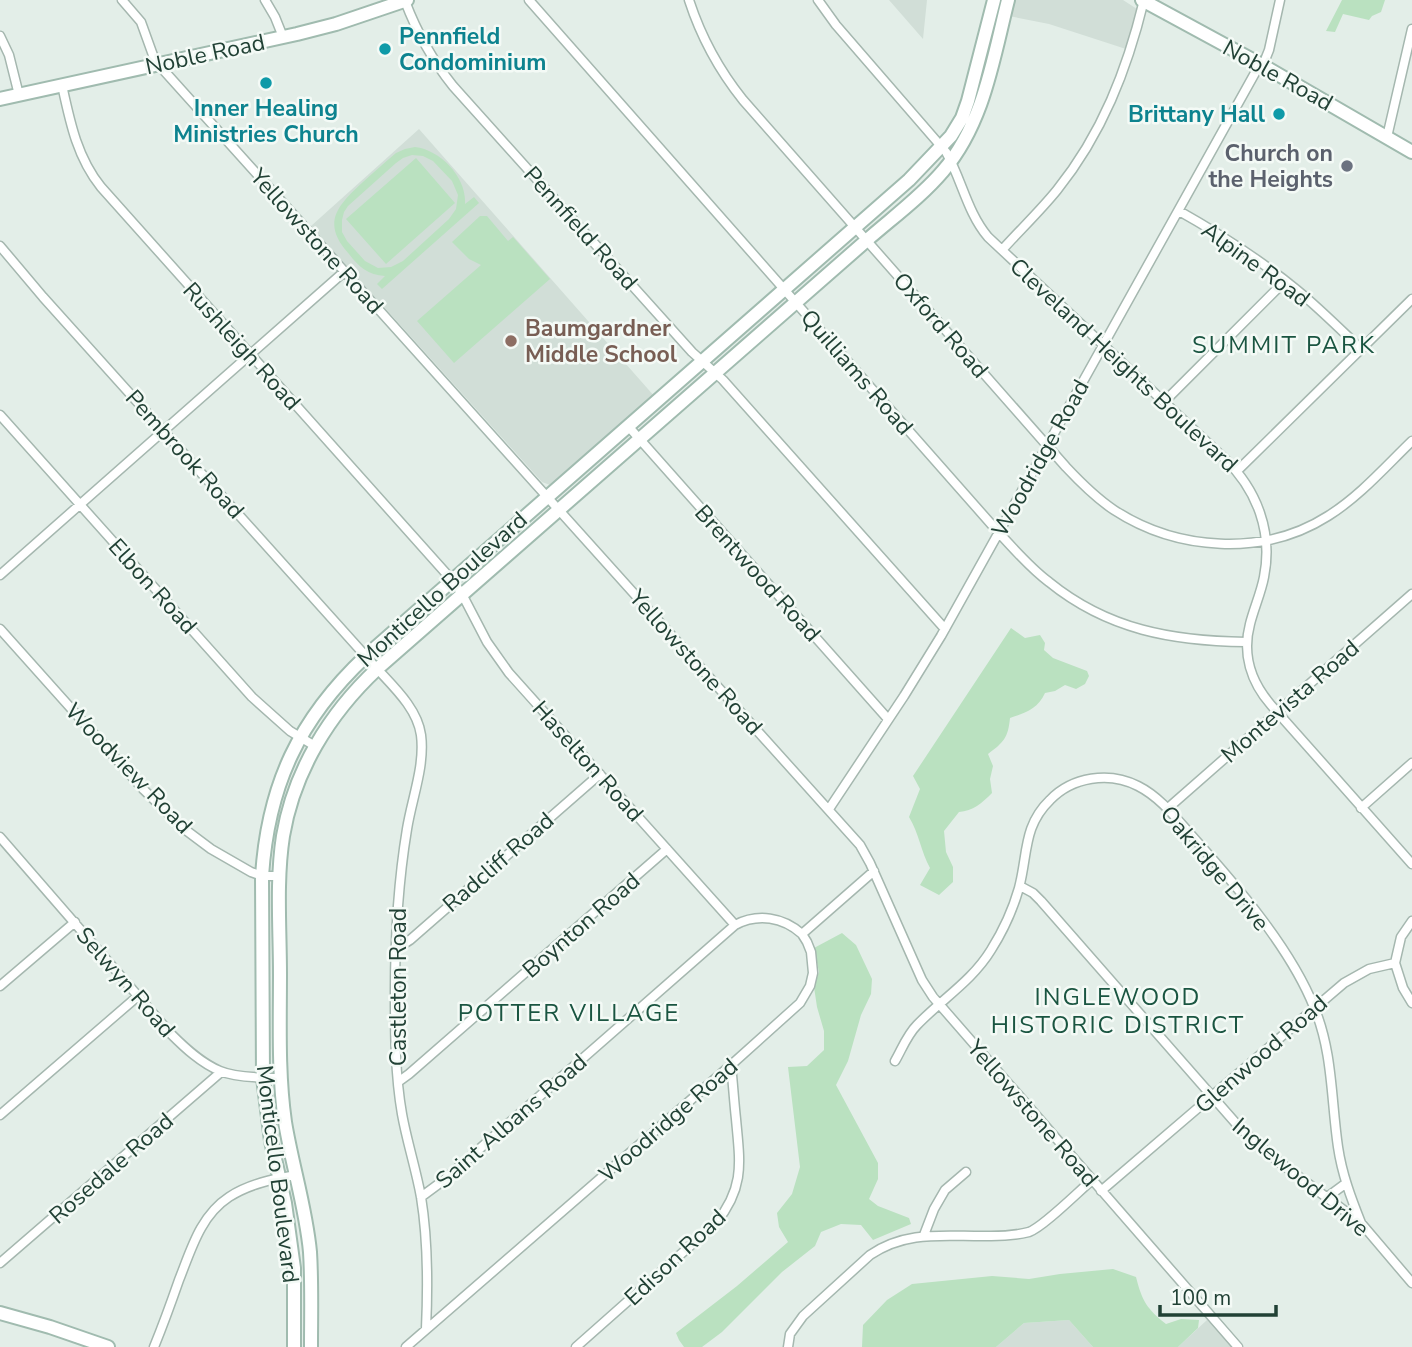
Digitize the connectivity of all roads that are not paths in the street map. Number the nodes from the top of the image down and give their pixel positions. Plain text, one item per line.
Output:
1 (122, 0) edge
2 (265, 0) edge
3 (529, 0) edge
4 (689, 0) edge
5 (818, 0) edge
6 (994, 0) edge
7 (1008, 0) edge
8 (1143, 0) edge
9 (1280, 0) edge
10 (401, 1) edge
11 (1412, 29) edge
12 (0, 36) edge
13 (283, 37) junction
14 (158, 64) junction
15 (1262, 64) junction
16 (62, 85) junction
17 (19, 95) junction
18 (0, 99) edge
19 (1387, 137) junction
20 (1412, 152) edge
21 (947, 153) junction
22 (1179, 211) junction
23 (855, 227) junction
24 (867, 240) junction
25 (0, 246) edge
26 (1002, 250) junction
27 (345, 271) junction
28 (1285, 281) junction
29 (784, 290) junction
30 (1412, 299) edge
31 (795, 303) junction
32 (1103, 345) junction
33 (1361, 349) junction
34 (250, 355) junction
35 (701, 362) junction
36 (716, 372) junction
37 (1164, 402) junction
38 (0, 415) edge
39 (628, 426) junction
40 (163, 431) junction
41 (639, 439) junction
42 (1412, 441) edge
43 (1047, 445) junction
44 (1237, 471) junction
45 (547, 496) junction
46 (79, 504) junction
47 (559, 509) junction
48 (999, 533) junction
49 (1266, 540) junction
50 (0, 575) edge
51 (457, 587) junction
52 (1412, 594) edge
53 (0, 629) edge
54 (945, 629) junction
55 (1247, 642) junction
56 (371, 662) junction
57 (1277, 712) junction
58 (888, 719) junction
59 (300, 738) junction
60 (315, 746) junction
61 (1412, 763) edge
62 (600, 774) junction
63 (1361, 808) junction
64 (829, 809) junction
65 (1167, 809) junction
66 (2, 843) edge
67 (667, 849) junction
68 (1412, 864) edge
69 (874, 871) junction
70 (262, 876) junction
71 (279, 876) junction
72 (1020, 886) junction
73 (1412, 921) edge
74 (75, 922) junction
75 (735, 925) junction
76 (802, 934) junction
77 (396, 949) junction
78 (1395, 963) junction
79 (0, 986) edge
80 (138, 996) junction
81 (1412, 1003) edge
82 (939, 1005) junction
83 (1314, 1007) junction
84 (895, 1061) dead end
85 (731, 1065) junction
86 (221, 1072) junction
87 (263, 1078) junction
88 (281, 1078) junction
89 (398, 1082) junction
90 (1211, 1097) junction
91 (0, 1115) edge
92 (966, 1172) dead end
93 (296, 1175) junction
94 (279, 1178) junction
95 (1091, 1180) junction
96 (1345, 1184) junction
97 (1101, 1191) junction
98 (421, 1197) junction
99 (1326, 1198) junction
100 (1361, 1223) junction
101 (924, 1235) junction
102 (0, 1263) edge
103 (1412, 1283) edge
104 (0, 1313) edge
105 (426, 1329) junction
106 (108, 1347) edge
107 (154, 1347) edge
108 (294, 1347) edge
109 (311, 1347) edge
110 (405, 1347) edge
111 (576, 1347) edge
112 (788, 1347) edge
113 (1238, 1347) edge

1 - 14 street, Yellowstone Road
2 - 13 street
3 - 29 street, Quilliams Road
4 - 23 street, Oxford Road
5 - 21 street, Cleveland Heights Boulevard
6 - 21 main road, Monticello Boulevard
7 - 21 main road, Monticello Boulevard
8 - 15 main road, Noble Road
8 - 26 street
9 - 15 street, Woodridge Road
10 - 13 main road, Noble Road
10 - 35 street, Pennfield Road
11 - 19 street
12 - 17 street
13 - 14 main road, Noble Road
14 - 16 main road, Noble Road
14 - 27 street, Yellowstone Road
15 - 19 main road, Noble Road
15 - 22 street, Woodridge Road
16 - 17 main road, Noble Road
16 - 34 street, Rushleigh Road
17 - 18 main road, Noble Road
19 - 20 main road, Noble Road
21 - 23 main road, Monticello Boulevard
21 - 24 main road, Monticello Boulevard
21 - 26 street, Cleveland Heights Boulevard
22 - 28 street, Alpine Road
22 - 32 street, Woodridge Road
23 - 24 street, Oxford Road
23 - 29 main road, Monticello Boulevard
24 - 31 main road, Monticello Boulevard
24 - 43 street, Oxford Road
25 - 40 street, Pembrook Road
26 - 32 street, Cleveland Heights Boulevard
27 - 34 street
27 - 45 street, Yellowstone Road
28 - 33 street, Alpine Road
28 - 37 street
29 - 31 street, Quilliams Road
29 - 35 main road, Monticello Boulevard
30 - 33 street
31 - 36 main road, Monticello Boulevard
31 - 48 street, Quilliams Road
32 - 37 street, Cleveland Heights Boulevard
32 - 43 street, Woodridge Road
33 - 44 street
34 - 40 street
34 - 51 street, Rushleigh Road
35 - 36 street, Pennfield Road
35 - 39 main road, Monticello Boulevard
36 - 41 main road, Monticello Boulevard
36 - 54 street, Pennfield Road
37 - 44 street, Cleveland Heights Boulevard
38 - 46 street, Elbon Road
39 - 41 street, Brentwood Road
39 - 45 main road, Monticello Boulevard
40 - 46 street
40 - 56 street, Pembrook Road
41 - 47 main road, Monticello Boulevard
41 - 58 street, Brentwood Road
42 - 49 street, Oxford Road
43 - 48 street, Woodridge Road
43 - 49 street, Oxford Road
44 - 49 street, Cleveland Heights Boulevard
45 - 47 street, Yellowstone Road
45 - 51 main road, Monticello Boulevard
46 - 50 street
46 - 59 street, Elbon Road
47 - 51 main road, Monticello Boulevard
47 - 64 street, Yellowstone Road
48 - 54 street, Woodridge Road
48 - 55 street, Quilliams Road
49 - 55 street, Cleveland Heights Boulevard
51 - 56 main road, Monticello Boulevard
51 - 62 street, Haselton Road
52 - 57 street, Montevista Road
53 - 70 street, Woodview Road
54 - 58 street, Woodridge Road
55 - 57 street, Cleveland Heights Boulevard
56 - 59 main road, Monticello Boulevard
56 - 60 main road, Monticello Boulevard
56 - 77 street, Castleton Road
57 - 63 street, Cleveland Heights Boulevard
57 - 65 street, Montevista Road
58 - 64 street, Woodridge Road
59 - 60 street, Elbon Road
59 - 70 main road, Monticello Boulevard
60 - 71 main road, Monticello Boulevard
61 - 63 street
62 - 67 street, Haselton Road
62 - 77 street, Radcliff Road
63 - 68 street, Cleveland Heights Boulevard
64 - 69 street, Yellowstone Road
65 - 72 street, Oakridge Drive
65 - 83 street, Oakridge Drive
66 - 74 street, Selwyn Road
67 - 75 street, Haselton Road
67 - 89 street, Boynton Road
69 - 76 street
69 - 82 street, Yellowstone Road
70 - 71 street, Woodview Road
70 - 87 main road, Monticello Boulevard
71 - 88 main road, Monticello Boulevard
72 - 82 street, Oakridge Drive
72 - 90 street, Inglewood Drive
73 - 78 street
74 - 79 street
74 - 80 street, Selwyn Road
75 - 76 street
75 - 98 street, Saint Albans Road
76 - 85 street, Woodridge Road
77 - 89 street, Castleton Road
78 - 81 street
78 - 83 street, Glenwood Road
80 - 86 street, Selwyn Road
80 - 91 street
82 - 84 street, Oakridge Drive
82 - 95 street, Yellowstone Road
83 - 90 street, Glenwood Road
83 - 96 street, Oakridge Drive
85 - 105 street, Woodridge Road
85 - 111 street, Edison Road
86 - 87 street, Selwyn Road
86 - 102 street, Rosedale Road
87 - 88 street, Selwyn Road
87 - 94 main road, Monticello Boulevard
88 - 93 main road, Monticello Boulevard
89 - 98 street, Castleton Road
90 - 97 street, Glenwood Road
90 - 99 street, Inglewood Drive
92 - 101 street
93 - 94 street
93 - 109 main road, Monticello Boulevard
94 - 107 street
94 - 108 main road, Monticello Boulevard
95 - 97 street, Yellowstone Road
95 - 101 street
96 - 99 street
96 - 100 street, Oakridge Drive
97 - 113 street, Yellowstone Road
98 - 105 street, Castleton Road
99 - 100 street, Inglewood Drive
100 - 103 street, Inglewood Drive
101 - 112 street
104 - 106 main road
105 - 110 street, Woodridge Road

